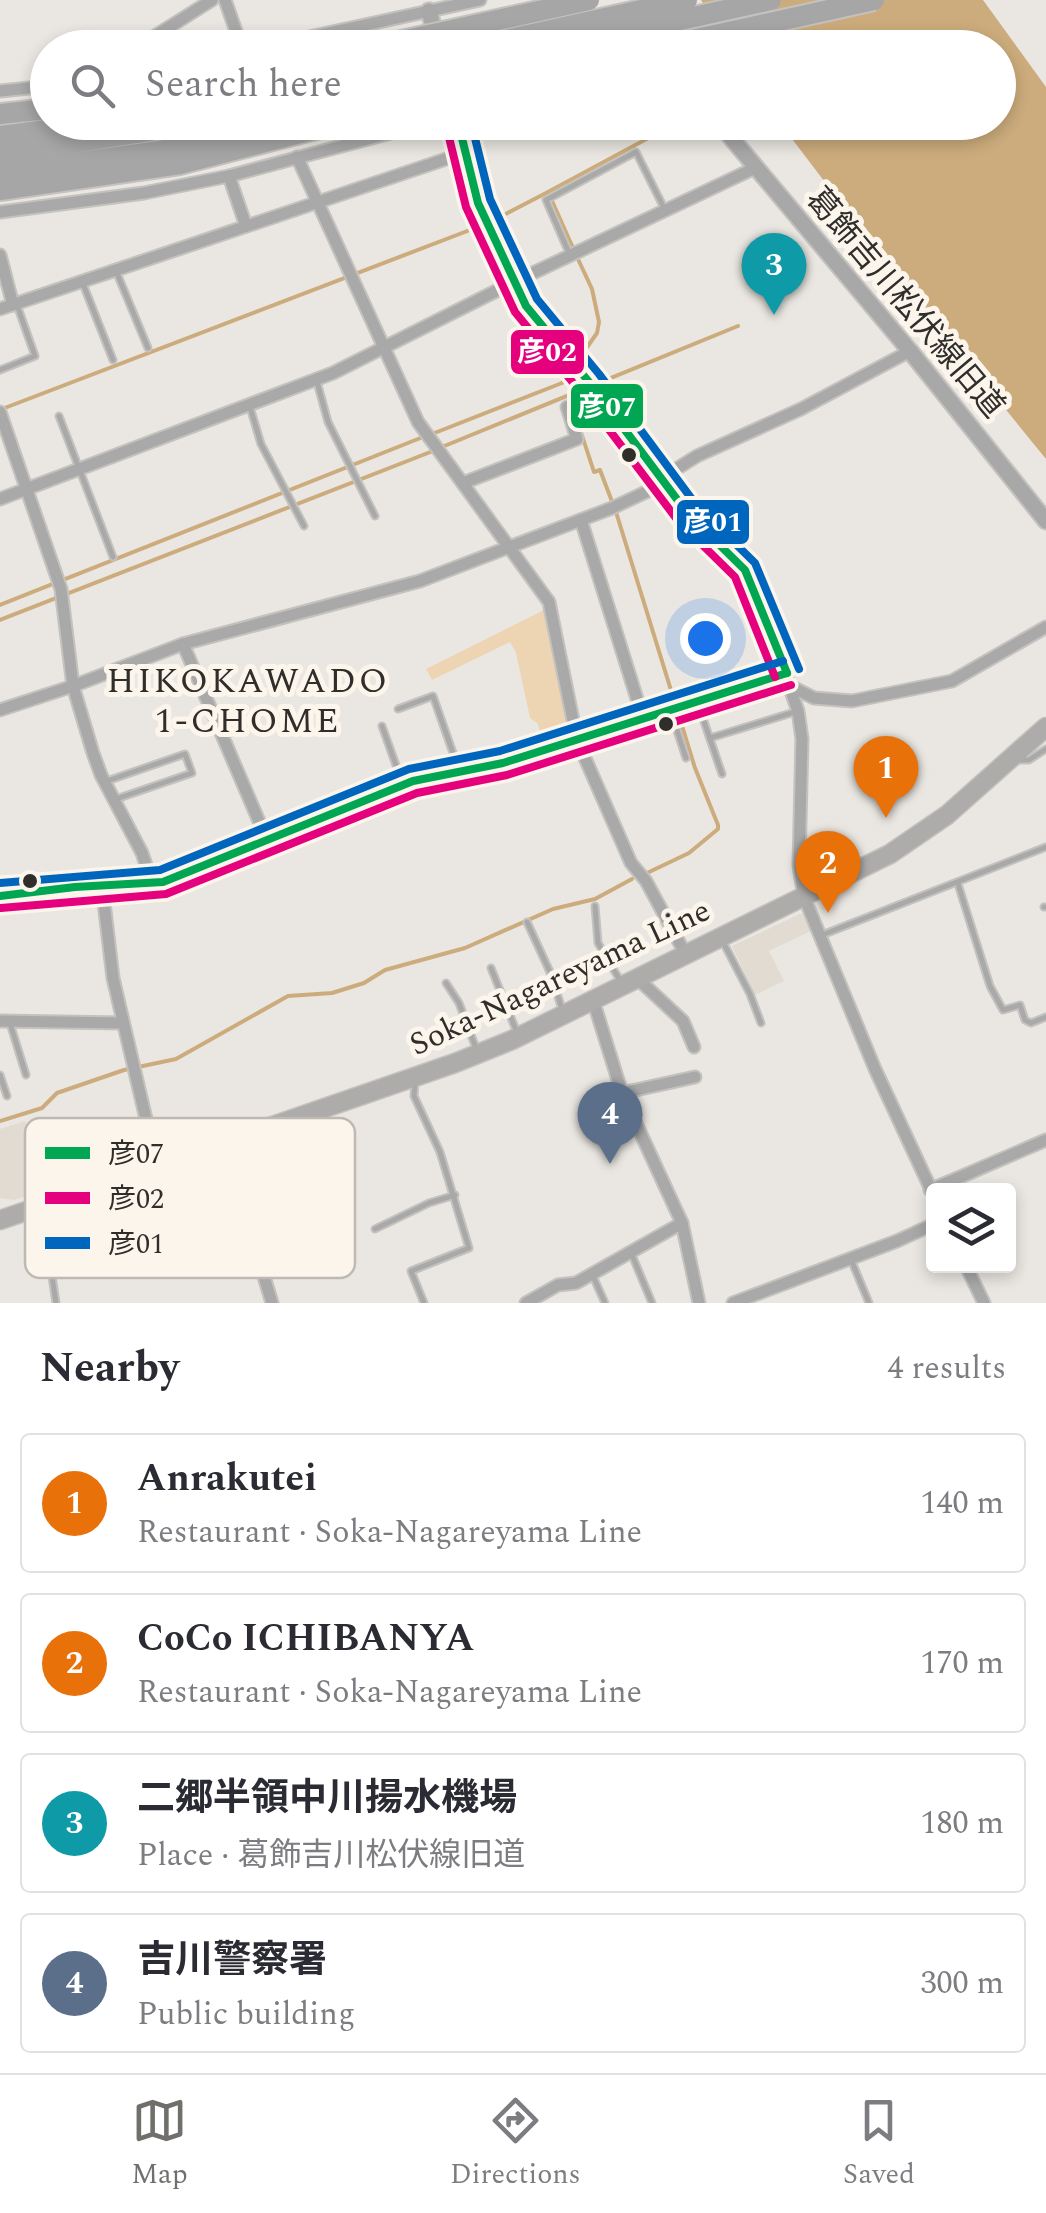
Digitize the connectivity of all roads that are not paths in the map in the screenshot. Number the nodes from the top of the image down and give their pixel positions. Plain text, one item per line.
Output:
1 (212, 0) edge
2 (225, 0) edge
3 (480, 0) edge
4 (590, 0) edge
5 (632, 0) edge
6 (687, 0) edge
7 (771, 0) edge
8 (874, 0) edge
9 (428, 6) edge
10 (649, 10) edge
11 (164, 30) edge
12 (236, 30) edge
13 (331, 30) edge
14 (452, 30) edge
15 (551, 30) edge
16 (635, 30) edge
17 (665, 30) edge
18 (739, 30) edge
19 (30, 88) edge
20 (0, 91) edge
21 (30, 111) edge
22 (0, 114) edge
23 (30, 132) edge
24 (0, 136) edge
25 (91, 140) edge
26 (204, 140) edge
27 (274, 140) edge
28 (363, 140) edge
29 (462, 140) edge
30 (734, 140) edge
31 (464, 152) junction
32 (0, 154) edge
33 (297, 157) junction
34 (757, 167) junction
35 (0, 173) edge
36 (229, 176) junction
37 (0, 190) edge
38 (317, 202) junction
39 (666, 210) junction
40 (0, 212) edge
41 (246, 226) junction
42 (0, 255) edge
43 (570, 256) junction
44 (116, 271) junction
45 (83, 282) junction
46 (514, 282) junction
47 (15, 305) junction
48 (0, 309) edge
49 (148, 348) dead end
50 (382, 348) junction
51 (910, 350) junction
52 (113, 360) dead end
53 (0, 370) edge
54 (317, 379) junction
55 (599, 395) junction
56 (249, 404) junction
57 (0, 412) edge
58 (59, 416) dead end
59 (79, 468) junction
60 (664, 480) junction
61 (463, 484) junction
62 (28, 488) junction
63 (0, 499) edge
64 (376, 516) dead end
65 (581, 520) junction
66 (1046, 522) edge
67 (304, 526) dead end
68 (508, 546) junction
69 (113, 557) dead end
70 (1046, 627) edge
71 (183, 644) junction
72 (786, 672) junction
73 (73, 686) junction
74 (792, 687) junction
75 (697, 701) junction
76 (398, 709) dead end
77 (670, 709) junction
78 (0, 710) edge
79 (798, 711) junction
80 (643, 718) junction
81 (382, 726) dead end
82 (1046, 728) edge
83 (710, 738) junction
84 (577, 740) junction
85 (1046, 748) edge
86 (1010, 757) junction
87 (686, 758) dead end
88 (460, 772) junction
89 (722, 774) dead end
90 (104, 782) junction
91 (403, 784) junction
92 (113, 800) junction
93 (268, 840) junction
94 (1046, 847) edge
95 (152, 883) junction
96 (958, 884) junction
97 (102, 886) junction
98 (0, 896) edge
99 (804, 897) junction
100 (596, 906) dead end
101 (526, 922) dead end
102 (820, 936) junction
103 (721, 938) junction
104 (686, 955) junction
105 (491, 968) dead end
106 (630, 982) junction
107 (446, 983) dead end
108 (594, 1000) junction
109 (564, 1014) junction
110 (1046, 1017) edge
111 (4, 1020) edge
112 (761, 1022) dead end
113 (123, 1023) junction
114 (519, 1036) junction
115 (694, 1047) dead end
116 (478, 1053) junction
117 (0, 1074) edge
118 (26, 1074) dead end
119 (696, 1077) dead end
120 (415, 1078) junction
121 (622, 1093) junction
122 (7, 1096) dead end
123 (146, 1118) edge
124 (297, 1118) edge
125 (1046, 1140) edge
126 (927, 1183) edge
127 (954, 1183) edge
128 (456, 1195) junction
129 (682, 1223) junction
130 (926, 1227) edge
131 (375, 1229) dead end
132 (630, 1252) junction
133 (850, 1259) junction
134 (969, 1273) edge
135 (592, 1274) junction
136 (52, 1278) edge
137 (264, 1278) edge
138 (550, 1288) junction
139 (56, 1303) edge
140 (272, 1303) edge
141 (424, 1303) edge
142 (526, 1303) edge
143 (557, 1303) edge
144 (605, 1303) edge
145 (652, 1303) edge
146 (699, 1303) edge
147 (732, 1303) edge
148 (869, 1303) edge
149 (984, 1303) edge

1 - 11 street
2 - 12 street
3 - 9 street
4 - 14 highway, bridge
5 - 10 main road
6 - 15 highway, bridge
7 - 16 highway, bridge
8 - 18 highway, bridge
9 - 13 street
10 - 17 lane
19 - 20 street
21 - 22 highway
23 - 24 highway
25 - 32 highway
26 - 35 highway
27 - 37 highway
28 - 33 street
29 - 31 street
30 - 34 street, 葛飾吉川松伏線旧道
31 - 38 street
31 - 46 street
33 - 36 street
33 - 38 street
34 - 39 street
34 - 51 street, 葛飾吉川松伏線旧道
36 - 40 street
36 - 41 street
38 - 41 street
38 - 50 street
39 - 43 street
39 - 43 lane
41 - 44 street
42 - 47 street
43 - 46 street
44 - 45 street
44 - 49 lane
45 - 47 street
45 - 52 lane
46 - 50 street
46 - 55 street
47 - 48 street
47 - 53 lane
50 - 54 street
50 - 61 street
51 - 60 street
51 - 66 street, 葛飾吉川松伏線旧道
54 - 56 street
54 - 64 lane
55 - 60 street
55 - 61 street
56 - 59 street
56 - 67 lane
57 - 62 street
58 - 59 lane
59 - 62 street
59 - 69 lane
60 - 65 street
60 - 72 street
61 - 68 street
62 - 63 street
62 - 73 street
65 - 68 street
65 - 80 street
68 - 71 street
68 - 84 street
70 - 74 street
71 - 73 street
71 - 93 street
72 - 74 street
72 - 75 street
73 - 78 street
73 - 90 street
74 - 79 street
75 - 77 street
75 - 83 lane
76 - 88 lane
77 - 80 street
77 - 87 lane
79 - 83 lane
79 - 99 street
80 - 84 street
81 - 91 lane
82 - 86 main road, Soka-Nagareyama Line
83 - 89 lane
84 - 88 street
84 - 104 street
85 - 86 lane
86 - 99 main road, Soka-Nagareyama Line
88 - 91 street
90 - 92 street
90 - 92 lane
91 - 93 street
92 - 95 street
93 - 95 street
94 - 96 lane
95 - 97 street
96 - 102 lane
96 - 110 lane
97 - 98 street
97 - 113 street
99 - 102 street
99 - 103 main road, Soka-Nagareyama Line
100 - 106 lane
101 - 109 lane
102 - 126 street
103 - 104 main road, Soka-Nagareyama Line
103 - 112 lane
104 - 106 main road, Soka-Nagareyama Line
105 - 114 lane
106 - 108 main road, Soka-Nagareyama Line
106 - 115 street
107 - 116 lane
108 - 109 main road, Soka-Nagareyama Line
108 - 121 street
109 - 114 main road, Soka-Nagareyama Line
111 - 113 street
111 - 118 lane
113 - 123 street
114 - 116 main road, Soka-Nagareyama Line
116 - 120 main road, Soka-Nagareyama Line
117 - 122 lane
119 - 121 street
120 - 124 main road, Soka-Nagareyama Line
120 - 128 lane
121 - 129 street
125 - 127 street
128 - 131 lane
128 - 141 lane
129 - 132 street
129 - 146 street
130 - 133 street
132 - 135 street
132 - 145 lane
133 - 147 street
133 - 148 lane
134 - 149 street
135 - 138 street
135 - 144 lane
136 - 139 lane
137 - 140 street
138 - 142 street
138 - 143 lane

